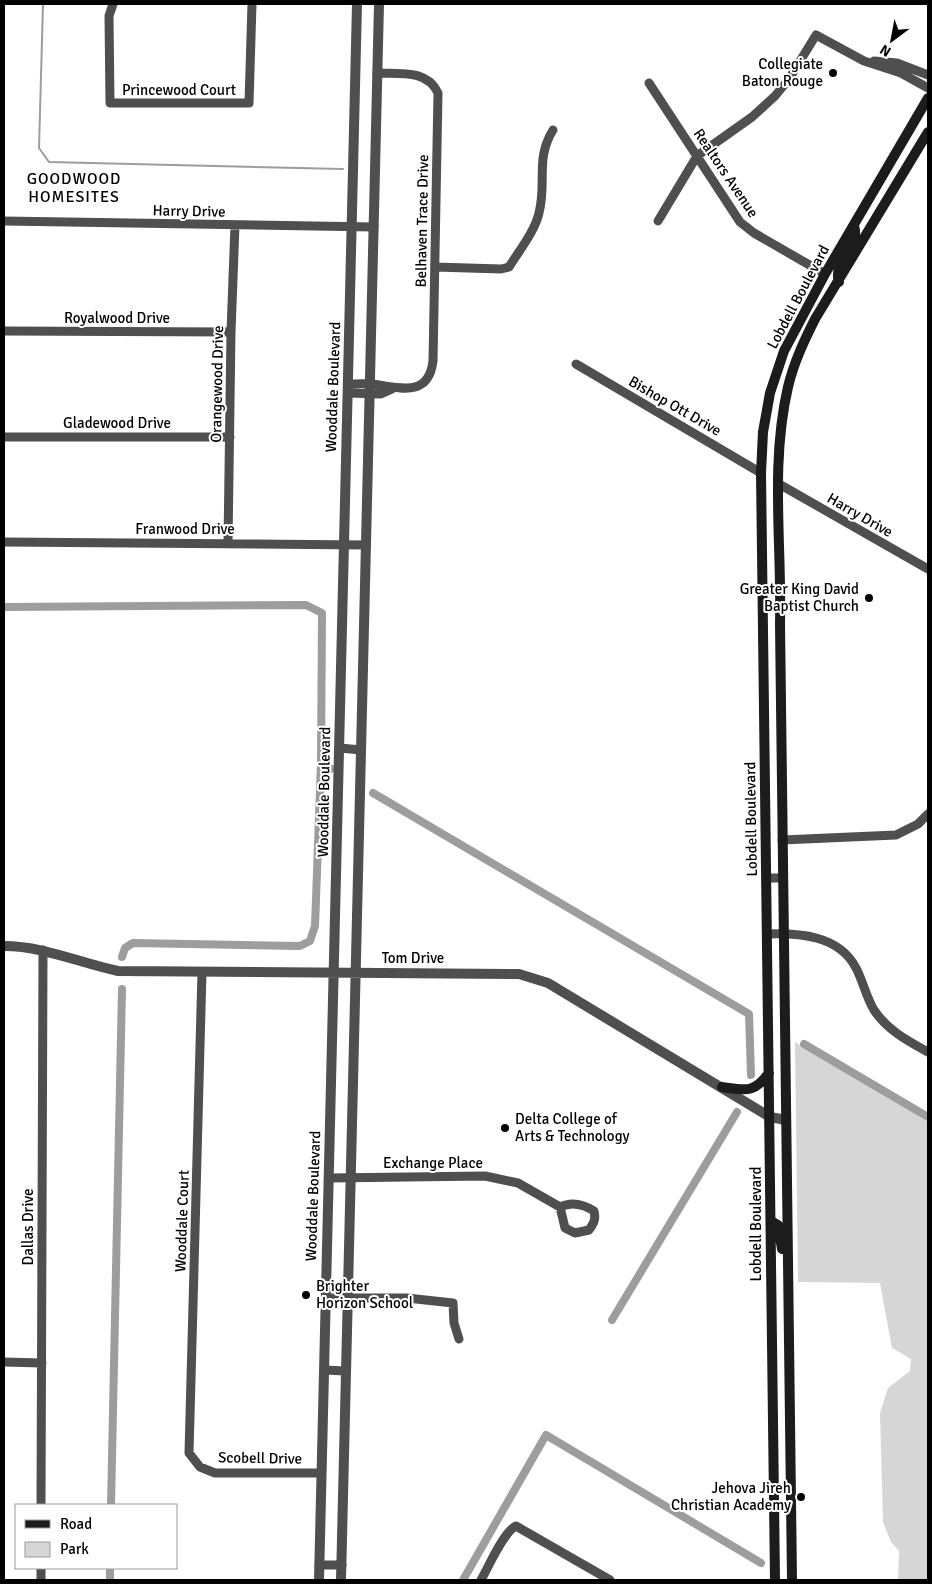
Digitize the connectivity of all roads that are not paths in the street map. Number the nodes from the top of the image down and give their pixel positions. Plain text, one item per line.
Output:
1 (113, 4) edge
2 (252, 4) edge
3 (358, 4) edge
4 (378, 4) edge
5 (864, 61) junction
6 (377, 73) junction
7 (928, 74) edge
8 (649, 83) dead end
9 (928, 88) edge
10 (928, 98) edge
11 (928, 122) edge
12 (553, 130) dead end
13 (928, 132) edge
14 (921, 144) junction
15 (697, 156) junction
16 (4, 221) edge
17 (658, 221) dead end
18 (236, 225) junction
19 (854, 225) junction
20 (352, 226) junction
21 (374, 227) junction
22 (435, 267) junction
23 (826, 274) junction
24 (839, 282) junction
25 (4, 331) edge
26 (231, 332) junction
27 (576, 364) dead end
28 (348, 389) junction
29 (369, 389) junction
30 (230, 436) junction
31 (4, 437) edge
32 (761, 473) junction
33 (779, 484) junction
34 (4, 542) edge
35 (228, 543) junction
36 (344, 545) junction
37 (366, 545) junction
38 (928, 569) edge
39 (781, 644) junction
40 (764, 645) junction
41 (340, 748) junction
42 (361, 750) junction
43 (928, 814) edge
44 (782, 840) junction
45 (767, 878) junction
46 (783, 878) junction
47 (767, 934) junction
48 (783, 934) junction
49 (4, 946) edge
50 (43, 950) junction
51 (202, 972) junction
52 (335, 973) junction
53 (355, 973) junction
54 (928, 1052) edge
55 (769, 1073) junction
56 (722, 1087) junction
57 (770, 1117) junction
58 (786, 1120) junction
59 (329, 1178) junction
60 (352, 1178) junction
61 (560, 1207) dead end
62 (771, 1221) junction
63 (788, 1266) junction
64 (325, 1298) junction
65 (348, 1298) junction
66 (772, 1302) junction
67 (789, 1302) junction
68 (459, 1339) dead end
69 (4, 1362) edge
70 (42, 1363) junction
71 (324, 1370) junction
72 (346, 1371) junction
73 (773, 1428) junction
74 (200, 1466) joint
75 (791, 1470) junction
76 (321, 1473) junction
77 (42, 1504) edge
78 (319, 1565) junction
79 (342, 1565) junction
80 (319, 1580) edge
81 (341, 1580) edge
82 (481, 1580) edge
83 (610, 1580) edge
84 (775, 1580) edge
85 (792, 1580) edge

1 - 2 street, Princewood Court
3 - 20 street, Wooddale Boulevard
4 - 6 street
5 - 7 street
5 - 9 street
5 - 15 street
6 - 21 street
6 - 22 street, Belhaven Trace Drive
8 - 15 street, Realtors Avenue
10 - 19 main road, Lobdell Boulevard
11 - 14 main road
12 - 22 street
13 - 14 main road, Lobdell Boulevard
14 - 24 main road, Lobdell Boulevard
15 - 17 street
15 - 23 street, Realtors Avenue
16 - 18 street, Harry Drive
18 - 20 street, Harry Drive
18 - 26 street, Orangewood Drive
19 - 23 main road, Lobdell Boulevard
19 - 24 main road
20 - 21 street, Harry Drive
20 - 28 street, Wooddale Boulevard
21 - 29 street
22 - 29 street, Belhaven Trace Drive
23 - 24 main road
23 - 32 main road, Lobdell Boulevard
24 - 33 main road, Lobdell Boulevard
25 - 26 street, Royalwood Drive
26 - 30 street, Orangewood Drive
27 - 32 street, Bishop Ott Drive
28 - 29 street, Belhaven Trace Drive
28 - 36 street, Wooddale Boulevard
29 - 37 street
30 - 31 street, Gladewood Drive
30 - 35 street, Orangewood Drive
32 - 33 main road
32 - 40 main road, Lobdell Boulevard
33 - 38 street, Harry Drive
33 - 39 main road, Lobdell Boulevard
34 - 35 street, Franwood Drive
35 - 36 street, Franwood Drive
36 - 37 street, Franwood Drive
36 - 41 street, Wooddale Boulevard
37 - 42 street
39 - 40 main road
39 - 44 main road, Lobdell Boulevard
40 - 45 main road, Lobdell Boulevard
41 - 42 street
41 - 52 street, Wooddale Boulevard
42 - 53 street
43 - 44 street
44 - 46 main road, Lobdell Boulevard
45 - 46 street
45 - 47 main road, Lobdell Boulevard
46 - 48 main road, Lobdell Boulevard
47 - 48 street
47 - 55 main road, Lobdell Boulevard
48 - 54 street
48 - 58 main road, Lobdell Boulevard
49 - 50 street, Tom Drive
50 - 51 street, Tom Drive
50 - 70 street, Dallas Drive
51 - 52 street, Tom Drive
51 - 74 street, Wooddale Court
52 - 53 street, Tom Drive
52 - 59 street, Wooddale Boulevard
53 - 56 street, Tom Drive
53 - 60 street
55 - 56 main road
55 - 57 main road, Lobdell Boulevard
56 - 57 street, Tom Drive
57 - 58 street, Tom Drive
57 - 62 main road, Lobdell Boulevard
58 - 63 main road, Lobdell Boulevard
59 - 60 street, Exchange Place
59 - 64 street, Wooddale Boulevard
60 - 61 street, Exchange Place
60 - 65 street
62 - 63 main road
62 - 66 main road, Lobdell Boulevard
63 - 67 main road, Lobdell Boulevard
64 - 65 street
64 - 71 street, Wooddale Boulevard
65 - 68 street
65 - 72 street
66 - 67 main road
66 - 73 main road, Lobdell Boulevard
67 - 75 main road, Lobdell Boulevard
69 - 70 street
70 - 77 street, Dallas Drive
71 - 72 street
71 - 76 street, Wooddale Boulevard
72 - 79 street
73 - 75 main road
73 - 84 main road, Lobdell Boulevard
74 - 76 street, Scobell Drive
75 - 85 main road, Lobdell Boulevard
76 - 78 street, Wooddale Boulevard
78 - 79 street
78 - 80 street, Wooddale Boulevard
79 - 81 street
82 - 83 street

